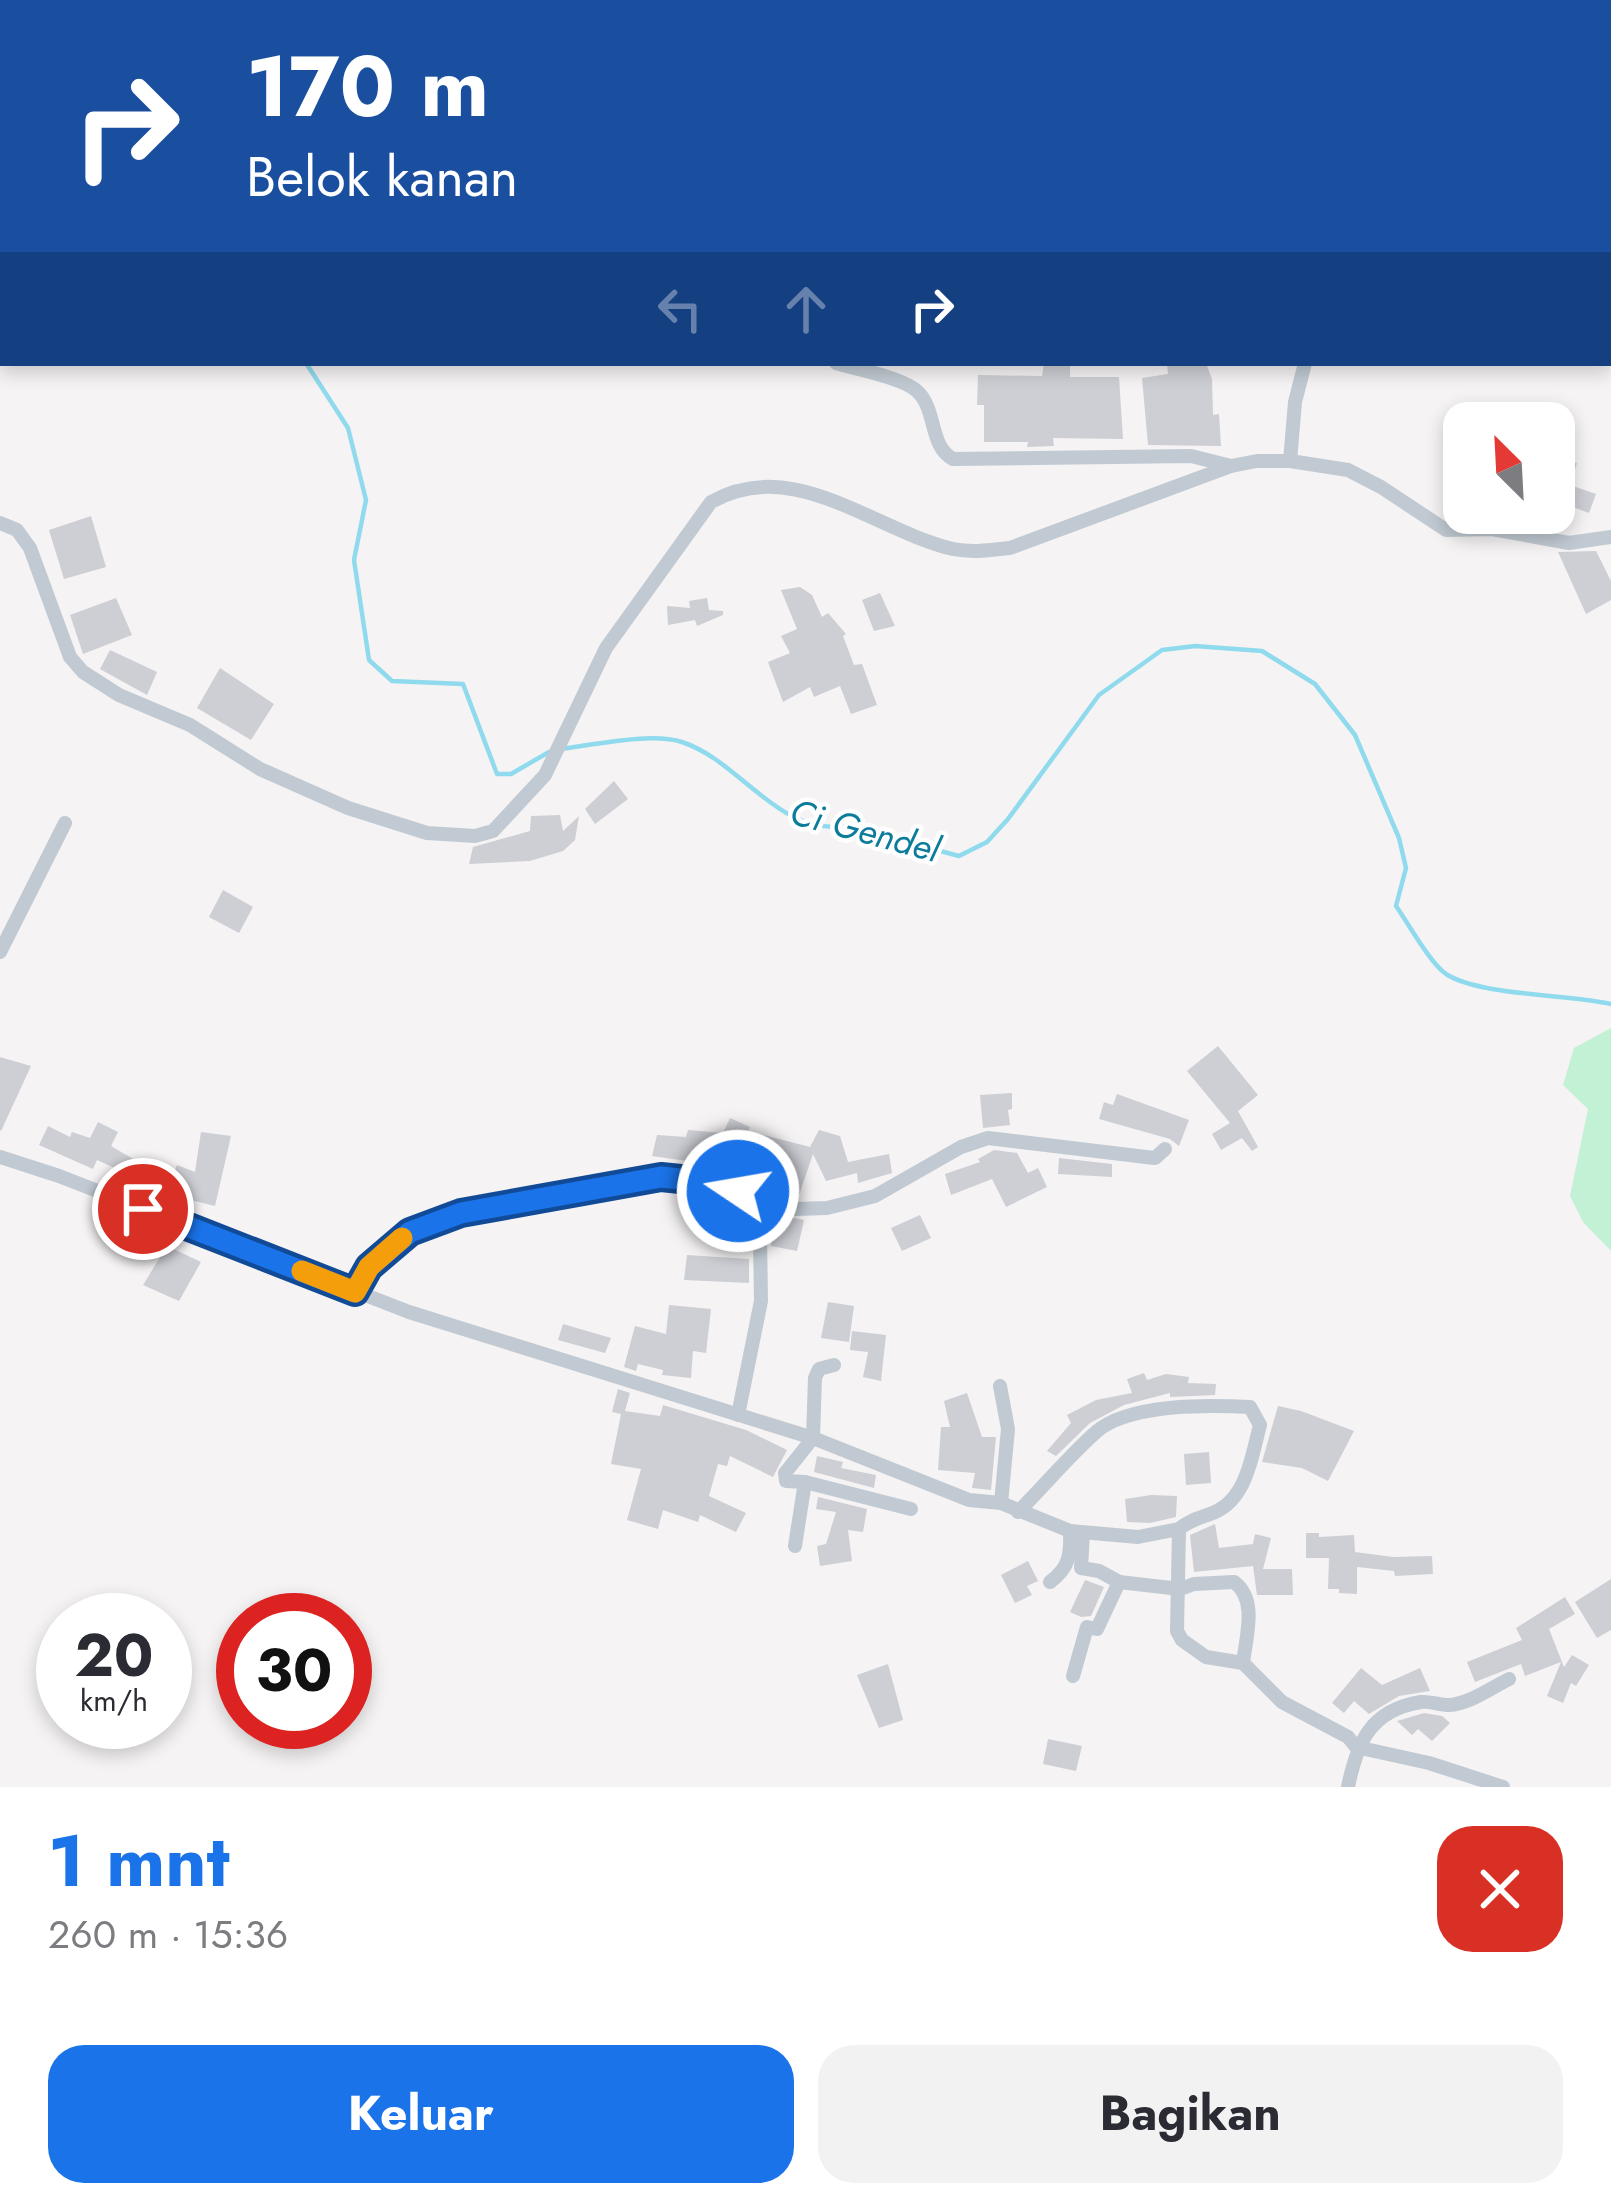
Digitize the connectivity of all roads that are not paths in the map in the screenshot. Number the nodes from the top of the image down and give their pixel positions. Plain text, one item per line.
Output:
1 (845, 366) edge
2 (1304, 366) edge
3 (1290, 461) junction
4 (1231, 466) junction
5 (0, 523) edge
6 (1611, 537) edge
7 (65, 824) dead end
8 (0, 952) edge
9 (1165, 1149) dead end
10 (0, 1157) edge
11 (766, 1200) junction
12 (355, 1292) junction
13 (834, 1365) dead end
14 (1000, 1386) dead end
15 (738, 1415) junction
16 (813, 1438) junction
17 (805, 1482) junction
18 (1000, 1503) junction
19 (911, 1509) dead end
20 (1018, 1512) junction
21 (1179, 1528) junction
22 (1076, 1532) junction
23 (795, 1546) dead end
24 (1050, 1582) dead end
25 (1119, 1582) junction
26 (1180, 1589) junction
27 (1243, 1663) junction
28 (1073, 1676) dead end
29 (1509, 1679) dead end
30 (1356, 1747) junction
31 (1348, 1787) edge
32 (1503, 1787) edge

1 - 4 street
2 - 3 street
3 - 4 street
3 - 6 street
4 - 5 street
7 - 8 street
9 - 11 street
10 - 12 street
11 - 12 street
11 - 15 street
12 - 15 street
13 - 16 street
14 - 18 street
15 - 16 street
16 - 17 street
16 - 18 street
17 - 19 street
17 - 23 street
18 - 20 street
20 - 21 street
20 - 22 street
21 - 22 street
21 - 26 street
22 - 24 street
22 - 25 street
25 - 26 street
25 - 28 street
26 - 27 street
26 - 27 street
27 - 30 street
29 - 30 street
30 - 31 street
30 - 32 street

